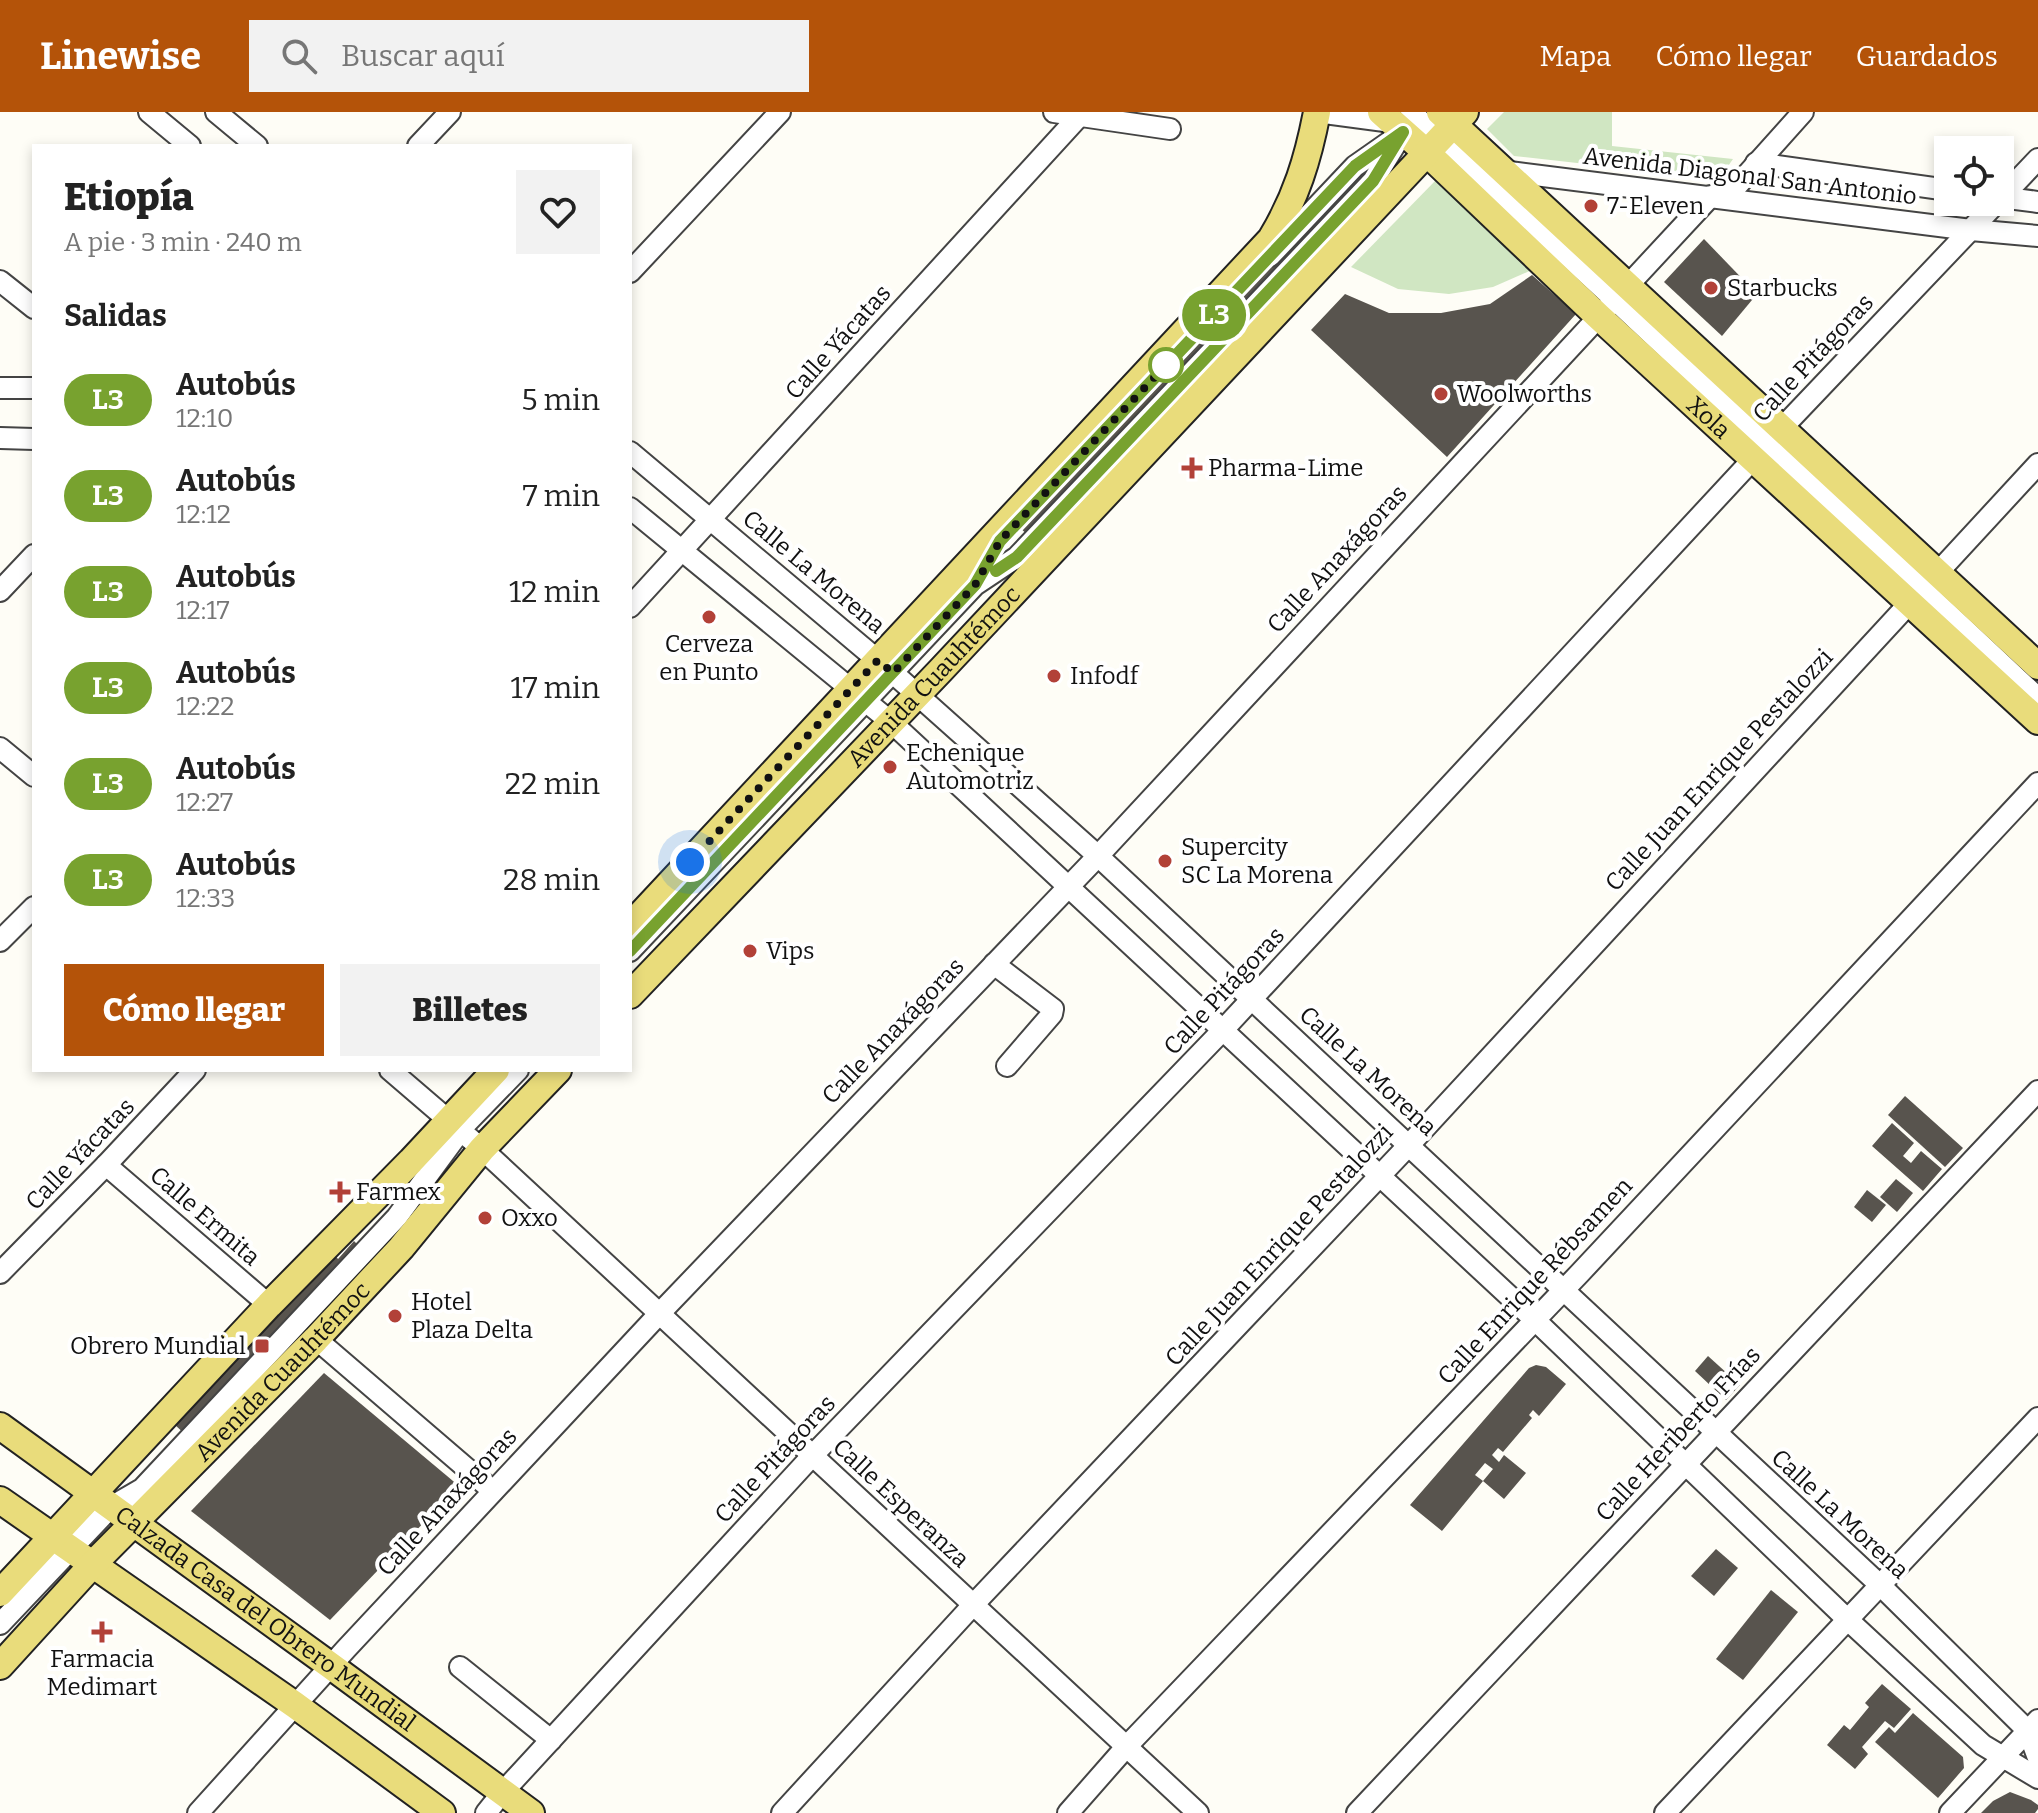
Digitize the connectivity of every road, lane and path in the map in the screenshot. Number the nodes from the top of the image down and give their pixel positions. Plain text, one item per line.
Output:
1 (216, 112) edge
2 (450, 112) edge
3 (780, 112) edge
4 (1054, 112) edge
5 (1317, 112) edge
6 (1803, 112) edge
7 (1081, 114) edge
8 (161, 116) edge
9 (1422, 122) edge
10 (1170, 129) dead end
11 (188, 144) edge
12 (255, 144) edge
13 (420, 144) edge
14 (2038, 159) edge
15 (1756, 163) junction
16 (1468, 164) junction
17 (1503, 171) junction
18 (2014, 184) edge
19 (1934, 188) edge
20 (1718, 197) junction
21 (2014, 200) edge
22 (2038, 202) edge
23 (1984, 216) edge
24 (1971, 230) junction
25 (2038, 236) edge
26 (632, 270) edge
27 (0, 281) edge
28 (1613, 300) junction
29 (32, 306) edge
30 (0, 388) edge
31 (32, 388) edge
32 (0, 438) edge
33 (32, 439) edge
34 (1768, 444) junction
35 (632, 454) edge
36 (2038, 464) edge
37 (632, 510) edge
38 (712, 519) junction
39 (682, 551) junction
40 (32, 557) edge
41 (1923, 588) junction
42 (0, 591) edge
43 (632, 605) edge
44 (886, 666) junction
45 (2038, 666) edge
46 (859, 695) junction
47 (918, 695) junction
48 (2038, 698) edge
49 (2038, 721) edge
50 (891, 722) junction
51 (0, 748) edge
52 (32, 774) edge
53 (2038, 783) edge
54 (1098, 856) junction
55 (1068, 886) junction
56 (32, 909) edge
57 (632, 924) edge
58 (0, 941) edge
59 (632, 949) edge
60 (994, 964) junction
61 (632, 993) edge
62 (1253, 999) junction
63 (1222, 1031) junction
64 (1007, 1066) dead end
65 (193, 1072) edge
66 (392, 1072) edge
67 (495, 1072) edge
68 (516, 1072) edge
69 (556, 1072) edge
70 (2038, 1091) edge
71 (455, 1125) junction
72 (1409, 1145) junction
73 (482, 1149) junction
74 (106, 1165) junction
75 (1380, 1177) junction
76 (0, 1273) edge
77 (1564, 1290) junction
78 (269, 1305) junction
79 (659, 1314) junction
80 (1535, 1320) junction
81 (316, 1339) junction
82 (2038, 1418) edge
83 (0, 1426) edge
84 (1715, 1433) junction
85 (812, 1456) junction
86 (1686, 1464) junction
87 (493, 1491) junction
88 (0, 1500) edge
89 (102, 1500) junction
90 (133, 1523) junction
91 (62, 1543) junction
92 (93, 1564) junction
93 (1881, 1586) junction
94 (0, 1593) edge
95 (973, 1605) junction
96 (1848, 1620) junction
97 (0, 1624) edge
98 (0, 1666) edge
99 (331, 1666) junction
100 (460, 1667) dead end
101 (295, 1705) junction
102 (2033, 1726) edge
103 (551, 1740) junction
104 (1126, 1747) junction
105 (2001, 1758) junction
106 (2038, 1758) edge
107 (2038, 1778) edge
108 (494, 1803) edge
109 (198, 1813) edge
110 (442, 1813) edge
111 (531, 1813) edge
112 (782, 1813) edge
113 (1068, 1813) edge
114 (1198, 1813) edge
115 (1357, 1813) edge
116 (1665, 1813) edge
117 (1950, 1813) edge

1 - 12 street
2 - 13 street
3 - 26 street
4 - 7 street
5 - 9 street
5 - 44 main road, Avenida Cuauhtémoc
6 - 15 street, Calle Anaxágoras
7 - 10 street
7 - 38 street, Calle Yácatas
8 - 11 street
9 - 16 street, Avenida Diagonal San Antonio
9 - 17 main road, Xola
9 - 28 main road, Xola
9 - 44 street, Avenida Cuauhtémoc
9 - 47 main road, Avenida Cuauhtémoc
14 - 18 street, Calle Pitágoras
15 - 19 street
15 - 20 street, Calle Anaxágoras
16 - 17 street, Avenida Diagonal San Antonio
16 - 28 street
17 - 20 street, Avenida Diagonal San Antonio
17 - 28 main road, Xola
20 - 24 street, Avenida Diagonal San Antonio
20 - 28 street, Calle Anaxágoras
21 - 22 street
23 - 24 street, Calle Pitágoras
24 - 25 street, Avenida Diagonal San Antonio
24 - 34 street, Calle Pitágoras
27 - 29 street
28 - 34 main road, Xola
28 - 34 main road, Xola
28 - 54 street, Calle Anaxágoras
30 - 31 street
32 - 33 street
34 - 41 main road, Xola
34 - 41 main road, Xola
34 - 62 street, Calle Pitágoras
35 - 38 street, Calle La Morena
36 - 41 street, Calle Juan Enrique Pestalozzi
37 - 39 street
38 - 39 street, Calle Yácatas
38 - 44 street, Calle La Morena
39 - 43 street, Calle Yácatas
39 - 46 street
40 - 42 street
41 - 45 main road, Xola
41 - 48 street
41 - 49 main road, Xola
41 - 72 street, Calle Juan Enrique Pestalozzi
44 - 46 main road, Avenida Cuauhtémoc
44 - 47 street, Calle La Morena
46 - 50 street
46 - 57 main road, Avenida Cuauhtémoc
46 - 59 street, Avenida Cuauhtémoc
47 - 50 main road, Avenida Cuauhtémoc
47 - 54 street, Calle La Morena
50 - 55 street
50 - 61 main road, Avenida Cuauhtémoc
51 - 52 street
53 - 77 street, Calle Enrique Rébsamen
54 - 55 street, Calle Anaxágoras
54 - 62 street, Calle La Morena
55 - 60 street, Calle Anaxágoras
55 - 63 street
56 - 58 street
60 - 64 street
60 - 79 street, Calle Anaxágoras
62 - 63 street, Calle Pitágoras
62 - 72 street, Calle La Morena
63 - 75 street
63 - 85 street, Calle Pitágoras
65 - 74 street, Calle Yácatas
66 - 71 street, Calle Esperanza
67 - 71 main road, Avenida Cuauhtémoc
68 - 71 street, Avenida Cuauhtémoc
69 - 73 main road, Avenida Cuauhtémoc
70 - 84 street, Calle Heriberto Frías
71 - 73 street, Calle Esperanza
71 - 78 main road, Avenida Cuauhtémoc
71 - 89 street, Avenida Cuauhtémoc
72 - 75 street, Calle Juan Enrique Pestalozzi
72 - 77 street, Calle La Morena
73 - 79 street, Calle Esperanza
73 - 81 main road, Avenida Cuauhtémoc
74 - 76 street, Calle Yácatas
74 - 78 street, Calle Ermita
75 - 80 street
75 - 95 street, Calle Juan Enrique Pestalozzi
77 - 80 street, Calle Enrique Rébsamen
77 - 84 street, Calle La Morena
78 - 89 main road, Avenida Cuauhtémoc
79 - 85 street, Calle Esperanza
79 - 87 street, Calle Anaxágoras
80 - 86 street
80 - 104 street, Calle Enrique Rébsamen
81 - 87 street
81 - 90 main road, Avenida Cuauhtémoc
82 - 93 street
83 - 89 main road, Calzada Casa del Obrero Mundial
84 - 86 street, Calle Heriberto Frías
84 - 93 street, Calle La Morena
85 - 95 street, Calle Esperanza
85 - 103 street, Calle Pitágoras
86 - 96 street
86 - 115 street, Calle Heriberto Frías
87 - 99 street, Calle Anaxágoras
88 - 91 main road
89 - 90 main road, Calzada Casa del Obrero Mundial
89 - 91 main road, Avenida Cuauhtémoc
90 - 92 main road, Avenida Cuauhtémoc
90 - 99 main road, Calzada Casa del Obrero Mundial
91 - 92 main road
91 - 94 main road, Avenida Cuauhtémoc
91 - 97 street, Avenida Cuauhtémoc
92 - 98 main road, Avenida Cuauhtémoc
92 - 101 main road
93 - 96 street
93 - 102 street, Calle La Morena
95 - 104 street, Calle Esperanza
95 - 112 street, Calle Juan Enrique Pestalozzi
96 - 105 street
96 - 116 street
99 - 101 street, Calle Anaxágoras
99 - 108 main road, Calzada Casa del Obrero Mundial
100 - 103 street
101 - 109 street, Calle Anaxágoras
101 - 110 main road
102 - 105 street
102 - 106 street, Calle La Morena
103 - 108 street, Calle Pitágoras
104 - 113 street, Calle Enrique Rébsamen
104 - 114 street, Calle Esperanza
105 - 107 street
105 - 117 street
108 - 111 main road, Calzada Casa del Obrero Mundial

